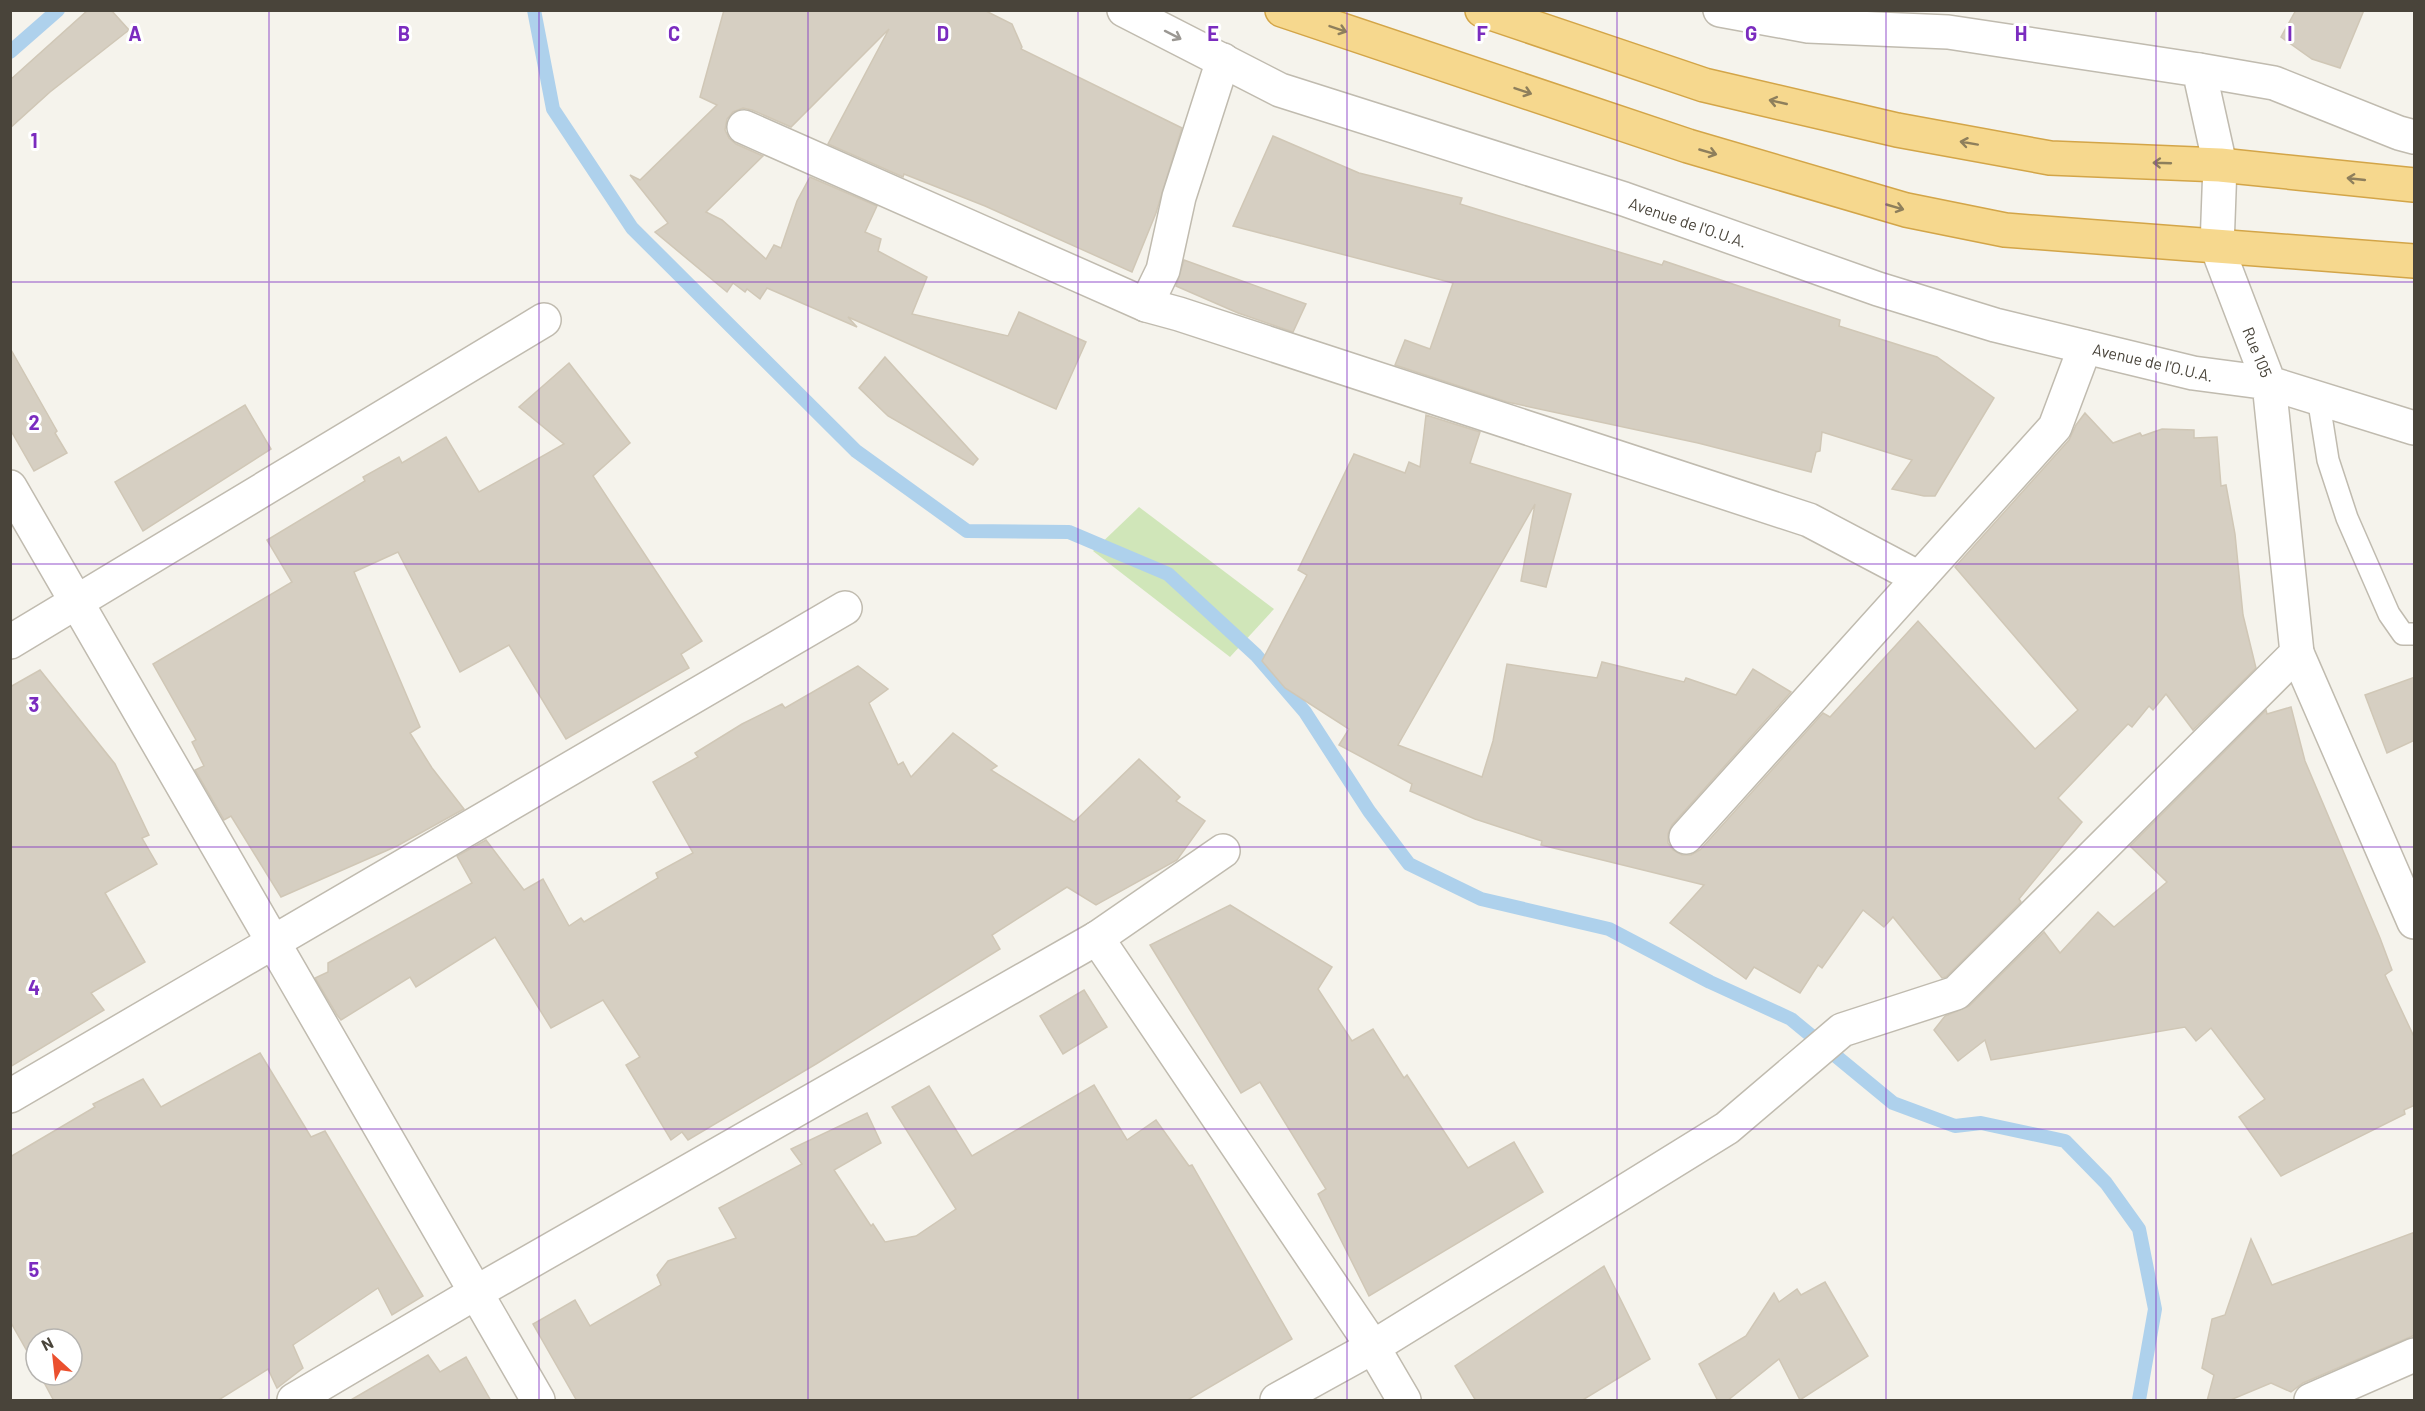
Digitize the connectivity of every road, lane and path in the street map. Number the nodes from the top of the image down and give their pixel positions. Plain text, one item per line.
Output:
1 (1124, 10) edge
2 (1282, 10) edge
3 (1482, 10) edge
4 (1720, 10) edge
5 (1223, 60) junction
6 (2199, 70) junction
7 (744, 127) dead end
8 (2415, 137) edge
9 (2220, 165) junction
10 (2415, 185) edge
11 (2217, 247) junction
12 (2415, 261) edge
13 (1146, 305) junction
14 (544, 320) dead end
15 (2085, 346) junction
16 (2269, 383) junction
17 (2318, 398) junction
18 (2415, 428) edge
19 (10, 487) edge
20 (1919, 578) junction
21 (77, 602) junction
22 (845, 608) dead end
23 (2415, 634) edge
24 (10, 642) edge
25 (2297, 653) junction
26 (1686, 837) dead end
27 (1223, 851) dead end
28 (2415, 922) edge
29 (1097, 938) junction
30 (273, 942) junction
31 (10, 1096) edge
32 (475, 1293) junction
33 (1373, 1347) junction
34 (2415, 1355) edge
35 (294, 1401) edge
36 (538, 1401) edge
37 (1277, 1401) edge
38 (1404, 1401) edge
39 (2311, 1401) edge

1 -> 5 street, Avenue de l'O.U.A.
2 -> 11 highway
9 -> 3 highway
4 - 6 street
5 - 13 street
5 - 15 street, Avenue de l'O.U.A.
6 - 8 street
6 - 9 street
7 - 13 street
10 -> 9 highway
9 - 11 street
11 - 12 highway
11 - 16 street, Rue 105
13 - 20 street
14 - 21 street
15 - 16 street, Avenue de l'O.U.A.
15 - 20 street
16 - 17 street, Rue 105
16 - 25 street
17 - 18 street, Rue 105
17 - 23 lane
19 - 21 street
20 - 26 street
21 - 24 street
21 - 30 street
22 - 30 street
25 - 28 street
25 - 33 street
27 - 29 street
29 - 32 street
29 - 33 street
30 - 31 street
30 - 32 street
32 - 35 street
32 - 36 street
33 - 37 street
33 - 38 street
34 - 39 street

